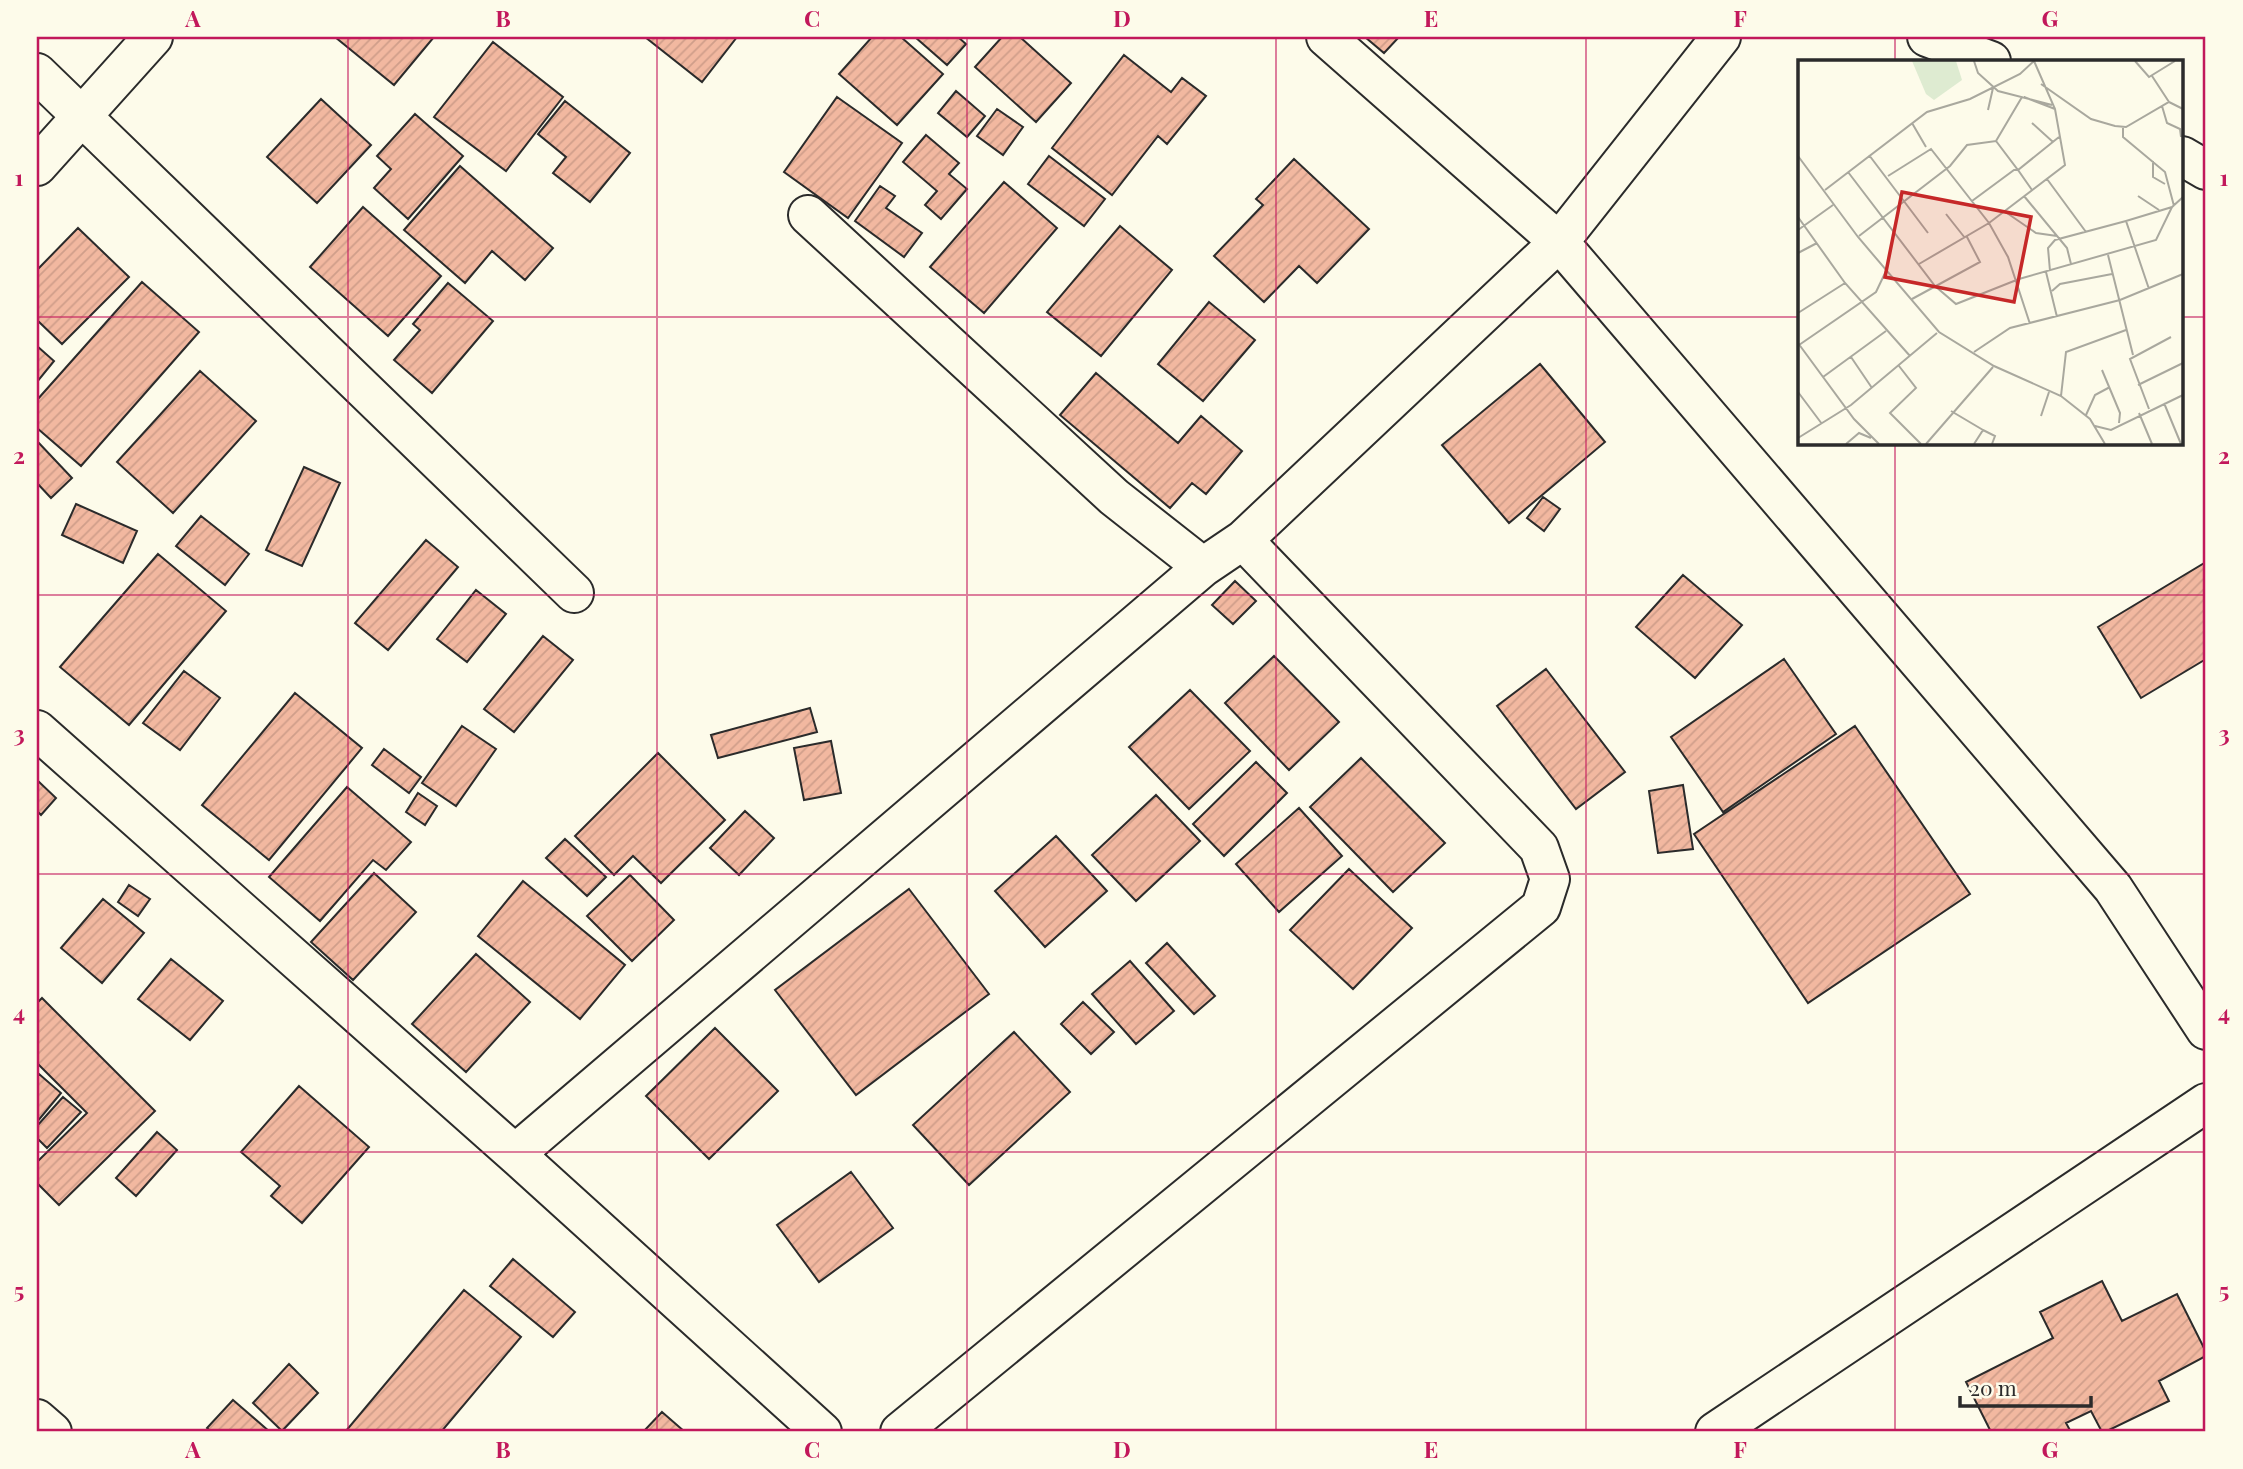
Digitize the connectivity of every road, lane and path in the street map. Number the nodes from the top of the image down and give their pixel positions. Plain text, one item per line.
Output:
1 (153, 37) edge
2 (1326, 37) edge
3 (1721, 37) edge
4 (1927, 37) edge
5 (1988, 60) edge
6 (37, 73) edge
7 (82, 115) junction
8 (2184, 157) edge
9 (37, 166) edge
10 (2206, 170) edge
11 (808, 215) dead end
12 (1559, 242) junction
13 (1243, 540) junction
14 (1203, 567) junction
15 (574, 593) dead end
16 (37, 730) edge
17 (2206, 1030) edge
18 (2206, 1103) edge
19 (515, 1154) junction
20 (37, 1419) edge
21 (52, 1432) edge
22 (822, 1432) edge
23 (900, 1432) edge
24 (1715, 1432) edge

1 - 7 main road
2 - 12 main road
3 - 12 main road
4 - 5 main road
6 - 7 main road
7 - 9 main road
7 - 15 main road
8 - 10 main road
11 - 14 main road
12 - 13 main road
12 - 17 main road
13 - 14 main road
13 - 23 main road
14 - 19 main road
16 - 19 main road
18 - 24 main road
19 - 22 main road
20 - 21 main road

